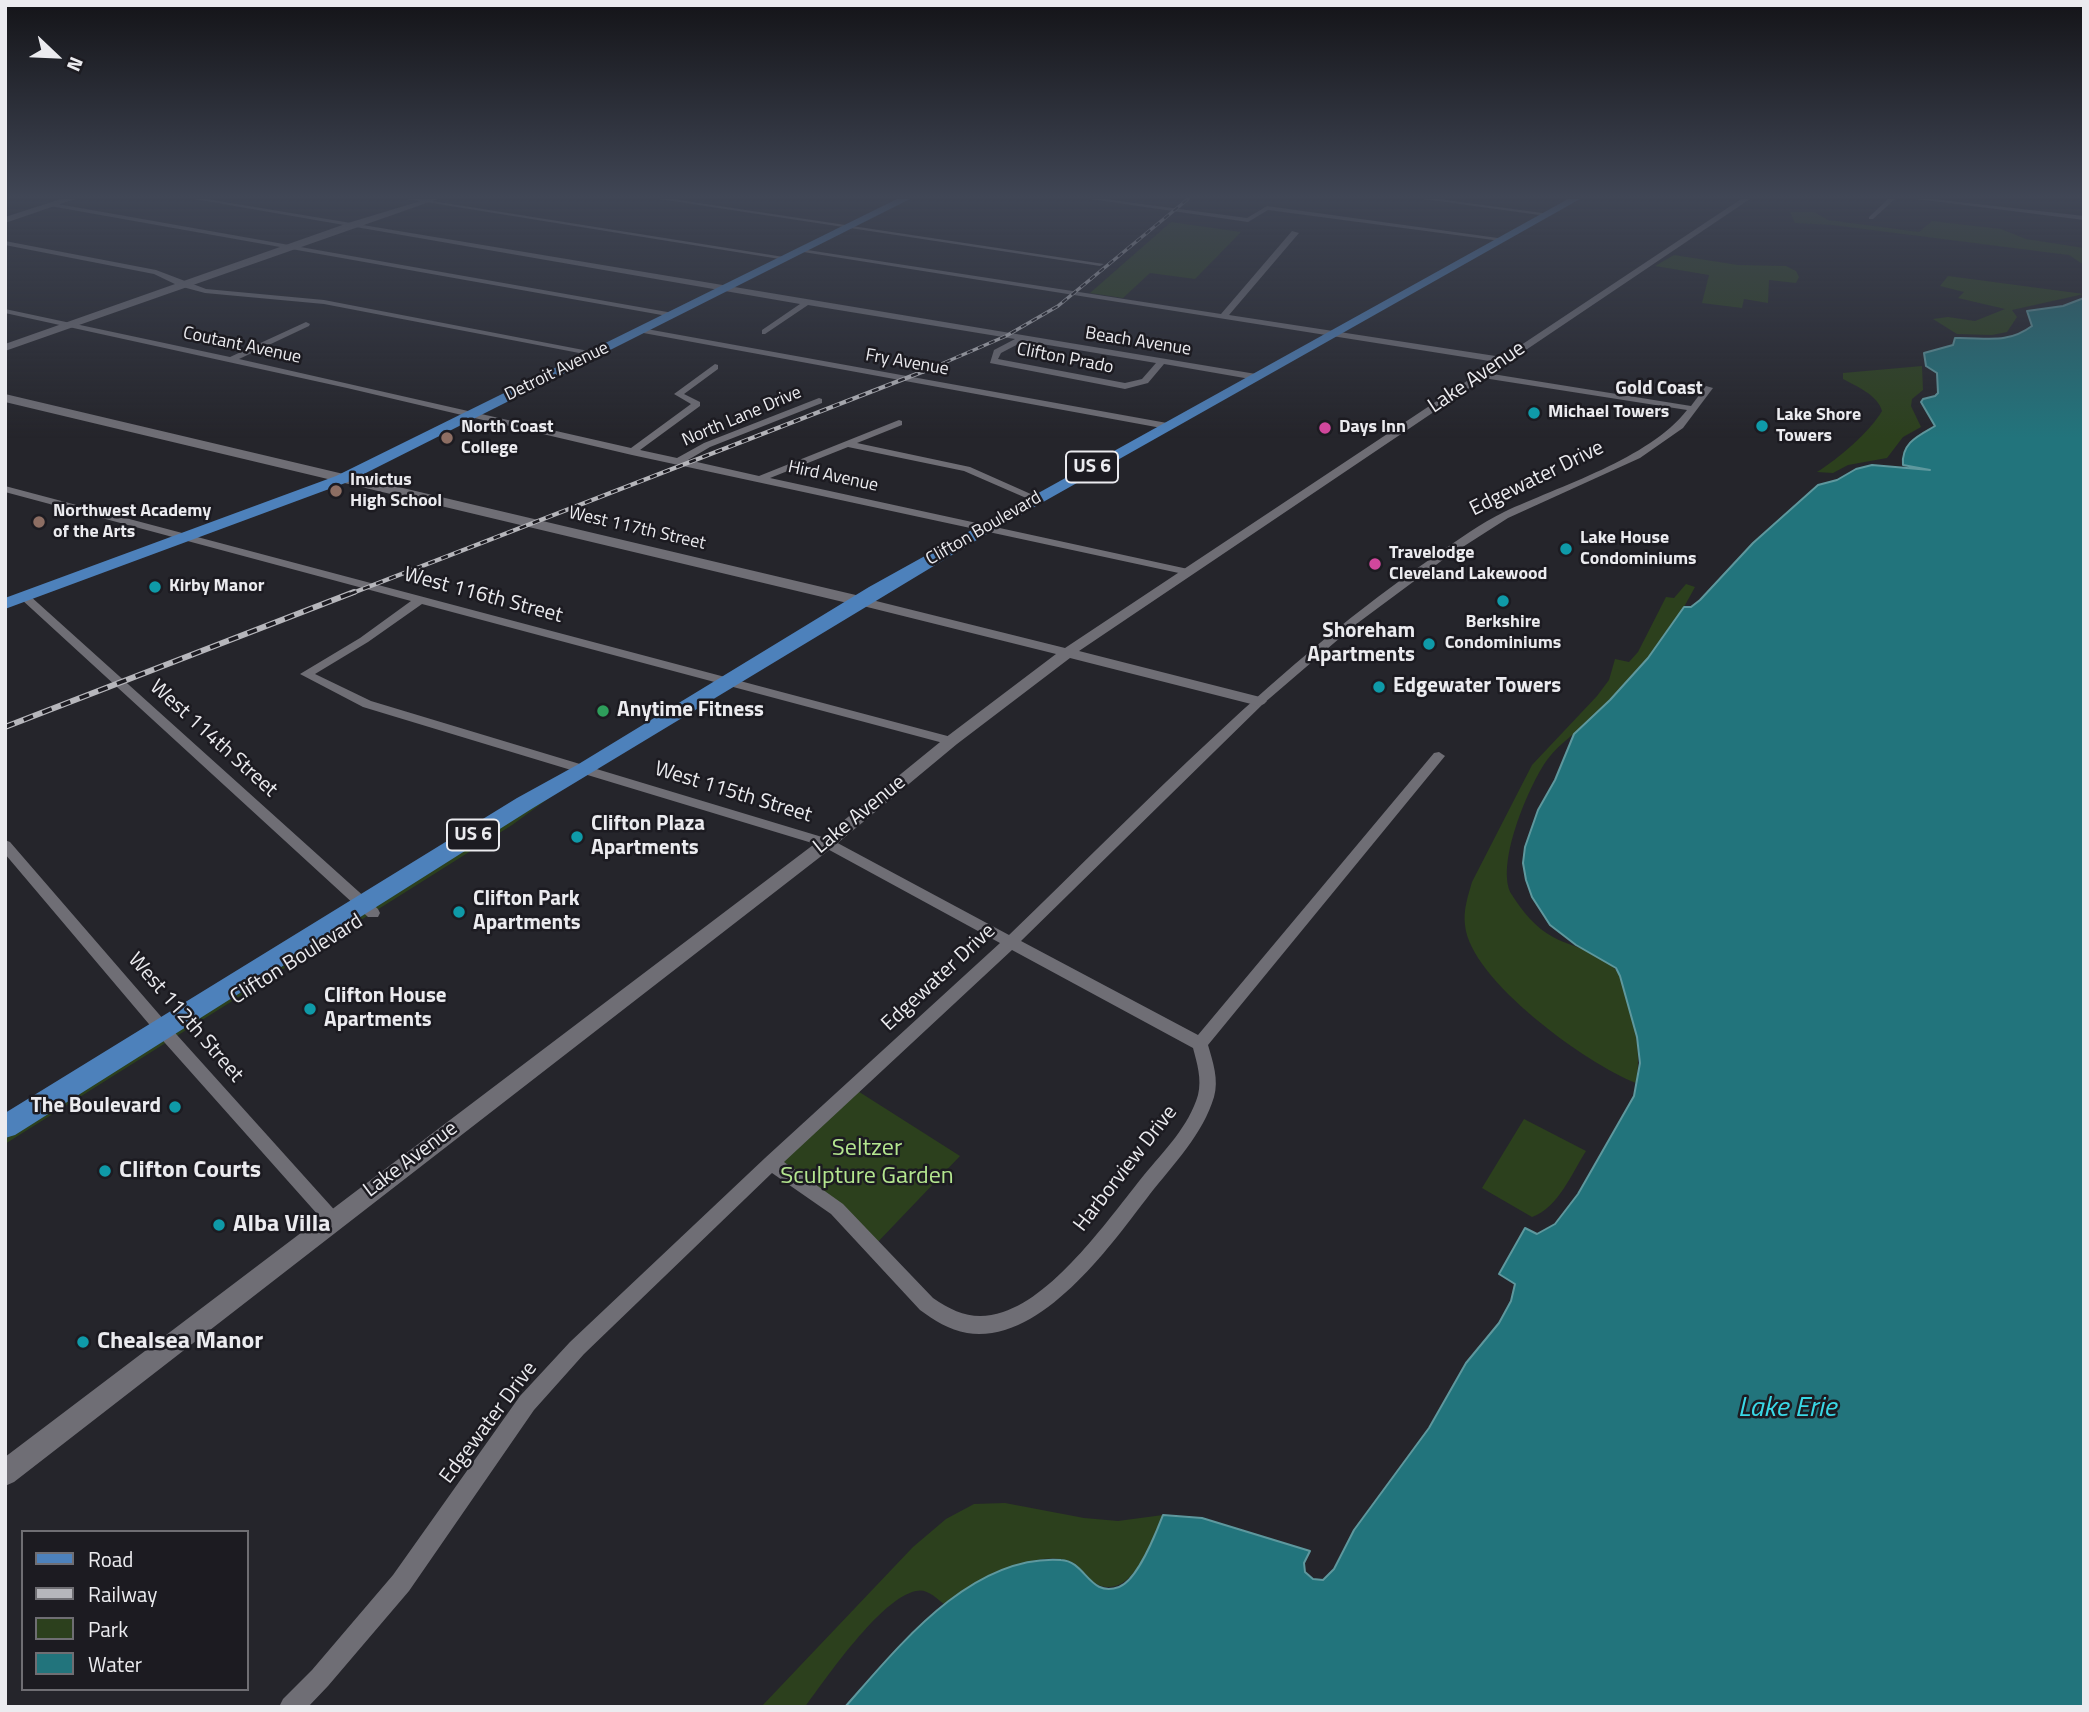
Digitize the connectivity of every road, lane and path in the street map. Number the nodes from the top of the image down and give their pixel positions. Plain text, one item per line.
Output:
1 (170, 279) edge
2 (199, 279) edge
3 (469, 279) edge
4 (672, 279) edge
5 (744, 279) edge
6 (979, 279) edge
7 (1256, 279) edge
8 (1430, 279) edge
9 (1625, 279) edge
10 (182, 285) junction
11 (726, 288) junction
12 (806, 303) junction
13 (5, 311) edge
14 (673, 315) junction
15 (1223, 317) junction
16 (306, 324) dead end
17 (69, 325) junction
18 (641, 330) junction
19 (765, 331) dead end
20 (1333, 334) junction
21 (1022, 339) junction
22 (5, 348) edge
23 (596, 353) junction
24 (231, 360) junction
25 (1502, 360) junction
26 (1162, 362) junction
27 (715, 367) dead end
28 (1480, 375) junction
29 (1256, 377) junction
30 (1709, 388) dead end
31 (5, 398) edge
32 (819, 401) dead end
33 (1695, 409) junction
34 (471, 415) junction
35 (899, 423) dead end
36 (1167, 426) junction
37 (848, 444) junction
38 (632, 452) junction
39 (678, 462) junction
40 (342, 478) junction
41 (760, 479) junction
42 (5, 489) edge
43 (1037, 499) junction
44 (985, 528) junction
45 (184, 537) junction
46 (1188, 572) junction
47 (421, 599) junction
48 (11, 601) edge
49 (860, 601) junction
50 (1067, 653) junction
51 (726, 682) junction
52 (1259, 701) junction
53 (951, 741) junction
54 (1439, 756) dead end
55 (584, 770) junction
56 (827, 843) junction
57 (5, 845) edge
58 (368, 908) junction
59 (1011, 942) junction
60 (167, 1034) junction
61 (1200, 1044) junction
62 (5, 1127) edge
63 (5, 1144) edge
64 (771, 1163) junction
65 (333, 1220) junction
66 (5, 1473) edge
67 (290, 1707) edge

1 - 10 street
2 - 10 street
3 - 14 street
4 - 11 street, Beach Avenue
5 - 11 main road, Detroit Avenue
6 - 15 street
7 - 15 street
8 - 20 main road, Clifton Boulevard / US 6
9 - 25 street, Lake Avenue
10 - 17 street
10 - 23 street
11 - 12 street, Beach Avenue
11 - 14 main road, Detroit Avenue
12 - 19 street
12 - 21 street, Beach Avenue
13 - 17 street, Coutant Avenue
14 - 18 main road, Detroit Avenue
15 - 20 street
16 - 24 street
17 - 22 street
17 - 24 street, Coutant Avenue
18 - 23 main road, Detroit Avenue
18 - 36 street, Fry Avenue
20 - 25 street
20 - 29 main road, Clifton Boulevard / US 6
21 - 26 street, Beach Avenue
21 - 26 street, Clifton Prado
23 - 34 main road, Detroit Avenue
24 - 34 street, Coutant Avenue
25 - 28 street, Lake Avenue
26 - 29 street, Beach Avenue
27 - 38 street
28 - 33 street
28 - 46 street, Lake Avenue
29 - 36 main road, Clifton Boulevard / US 6
30 - 33 street, Edgewater Drive
31 - 40 main road, West 117th Street
32 - 39 street, North Lane Drive
33 - 52 street, Edgewater Drive
34 - 38 street, Hird Avenue
34 - 40 main road, Detroit Avenue
35 - 37 street
36 - 43 main road, Clifton Boulevard / US 6
37 - 41 street
37 - 43 street
38 - 39 street, Hird Avenue
39 - 41 street, Hird Avenue
40 - 45 main road, Detroit Avenue
40 - 49 main road, West 117th Street
41 - 44 street, Hird Avenue
42 - 45 street, West 116th Street
43 - 44 main road, Clifton Boulevard / US 6
44 - 46 street, Hird Avenue
44 - 49 main road, Clifton Boulevard / US 6
45 - 47 street, West 116th Street
45 - 48 main road, Detroit Avenue
46 - 50 street, Lake Avenue
47 - 51 street, West 116th Street
47 - 55 street, West 115th Street
48 - 58 street, West 114th Street
49 - 50 street, West 117th Street
49 - 51 main road, Clifton Boulevard / US 6
50 - 52 street, West 117th Street
50 - 53 street, Lake Avenue
51 - 53 street, West 116th Street
51 - 55 main road, Clifton Boulevard / US 6
52 - 59 street, Edgewater Drive
53 - 56 street, Lake Avenue
54 - 61 street
55 - 56 street, West 115th Street
55 - 58 main road, Clifton Boulevard / US 6
56 - 59 street, West 115th Street
56 - 65 street, Lake Avenue
57 - 60 street, West 112th Street
58 - 60 main road, Clifton Boulevard / US 6
59 - 61 street, West 115th Street
59 - 64 street, Edgewater Drive
60 - 62 main road, Clifton Boulevard / US 6
60 - 63 main road, Clifton Boulevard / US 6
60 - 65 street, West 112th Street
61 - 64 street, Harborview Drive
64 - 67 street, Edgewater Drive
65 - 66 street, Lake Avenue

